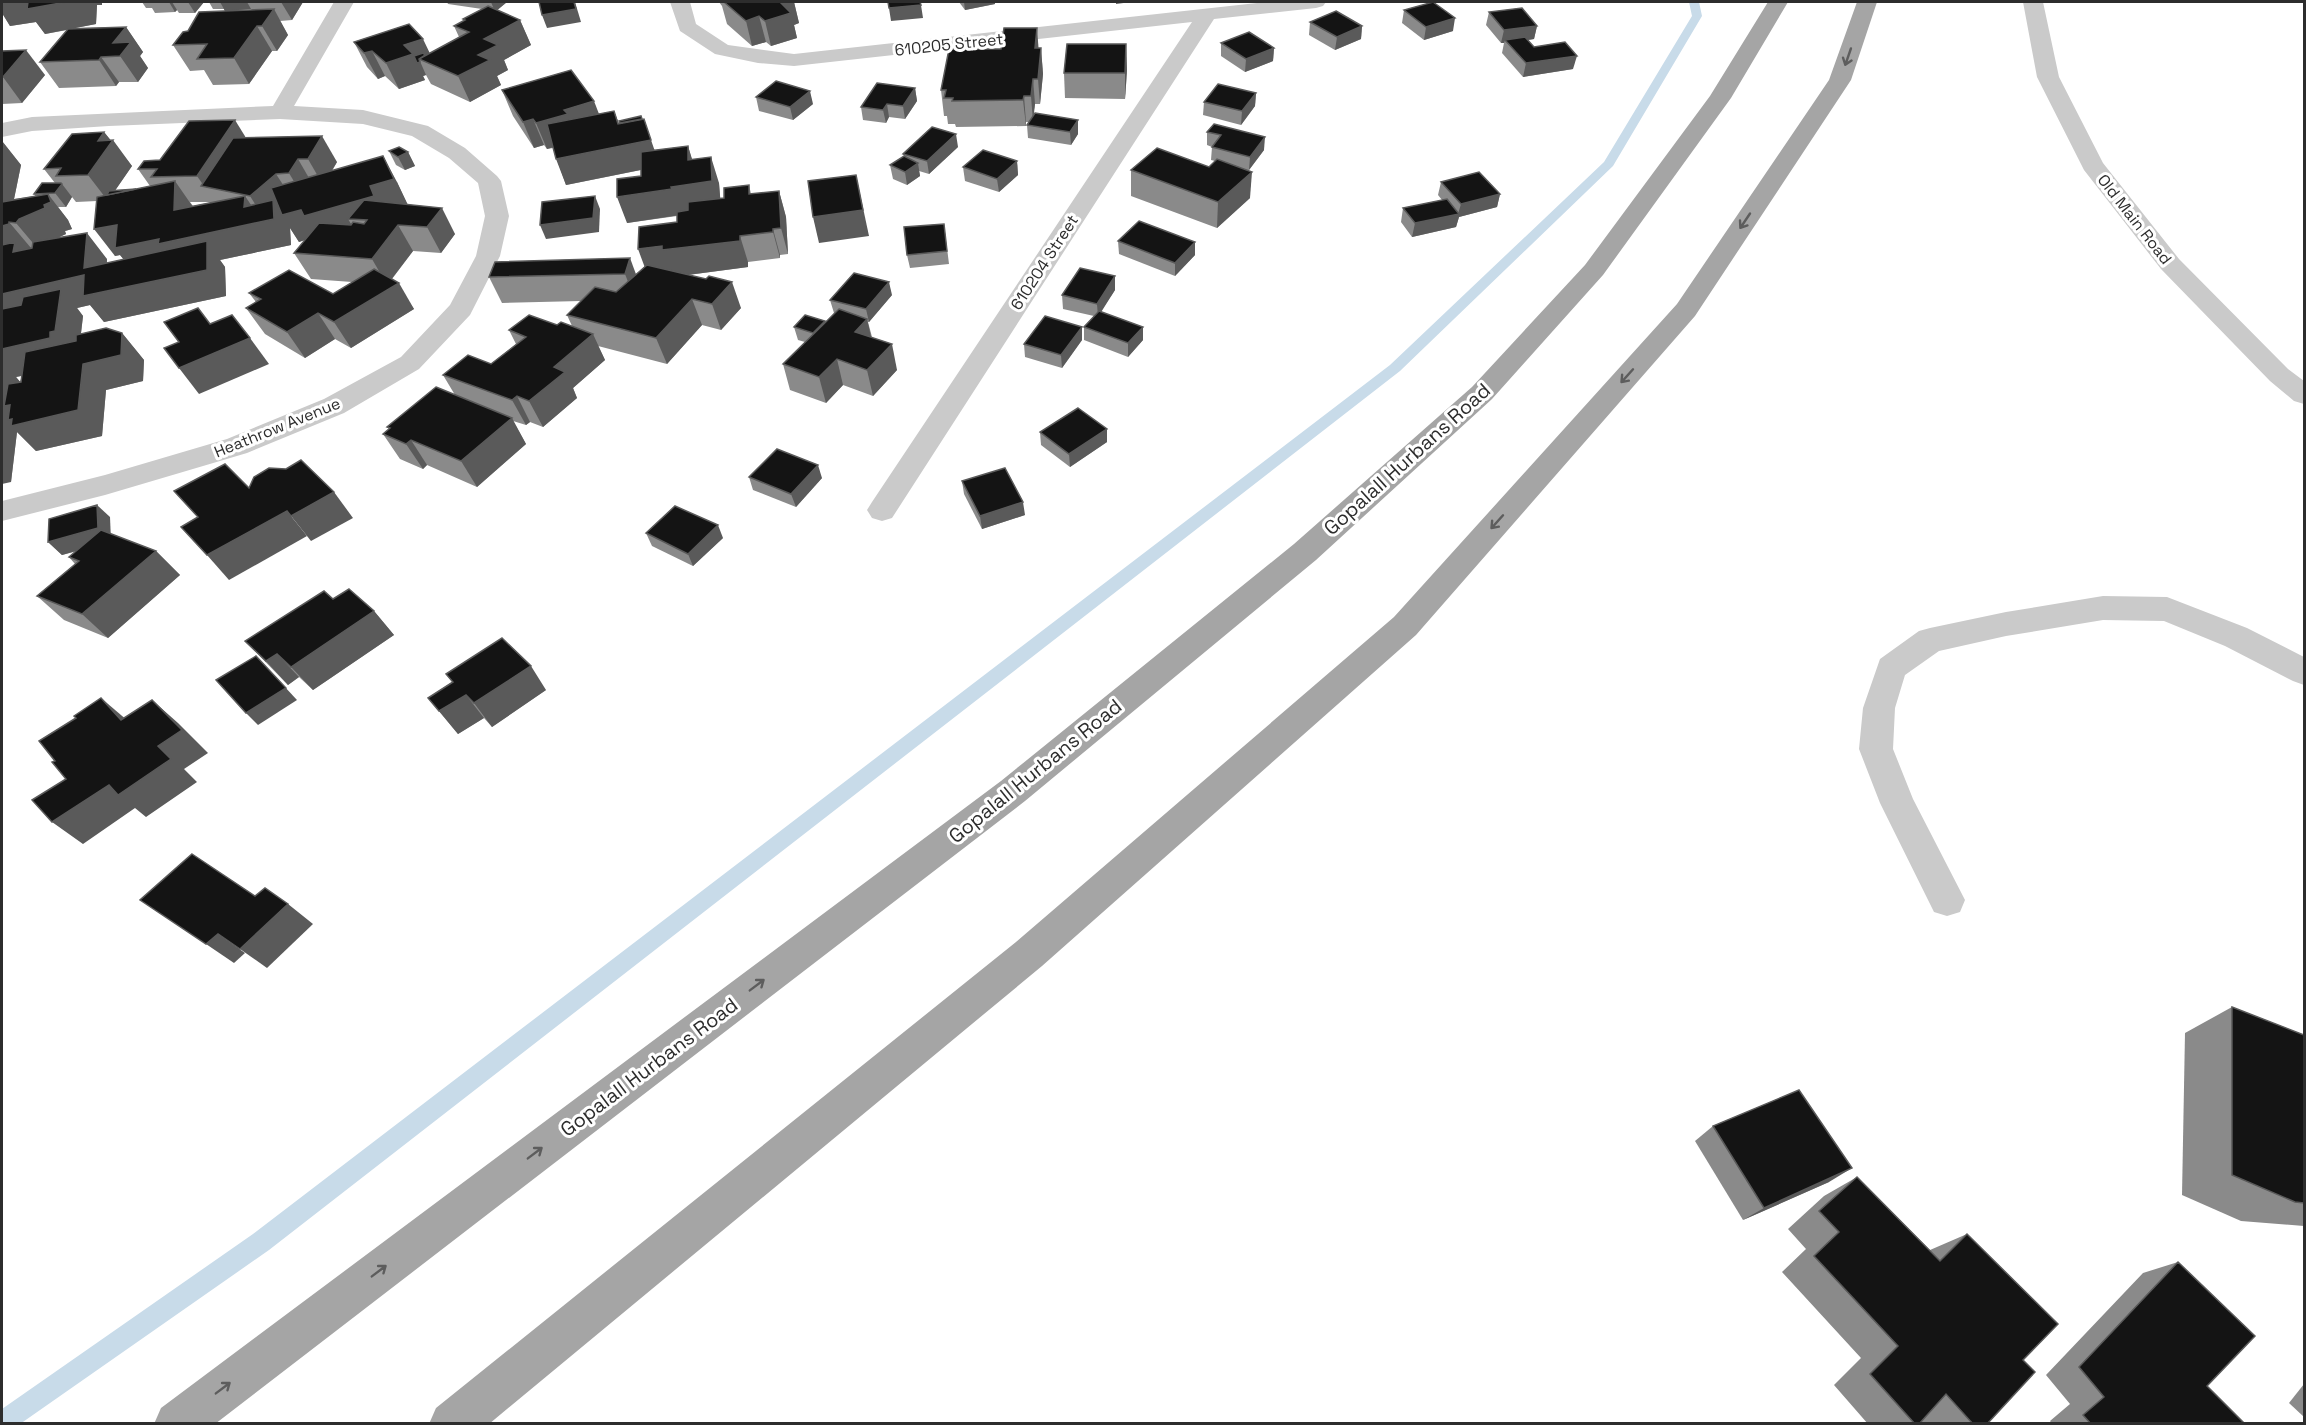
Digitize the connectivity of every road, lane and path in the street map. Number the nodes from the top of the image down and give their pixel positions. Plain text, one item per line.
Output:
1 (344, 2) edge
2 (680, 2) edge
3 (1316, 2) edge
4 (1778, 2) edge
5 (1867, 2) edge
6 (2033, 2) edge
7 (1207, 15) junction
8 (280, 112) junction
9 (2, 130) edge
10 (2304, 395) edge
11 (882, 510) dead end
12 (2, 511) edge
13 (2304, 672) edge
14 (1947, 900) dead end
15 (177, 1424) edge
16 (452, 1424) edge

1 - 8 street
2 - 7 street, 610205 Street
3 - 7 street, 610205 Street
15 -> 4 main road, Gopalall Hurbans Road
5 -> 16 main road
6 - 10 street, Old Main Road
7 - 11 street, 610204 Street
8 - 9 street, Heathrow Avenue
8 - 12 street, Heathrow Avenue
13 - 14 street

